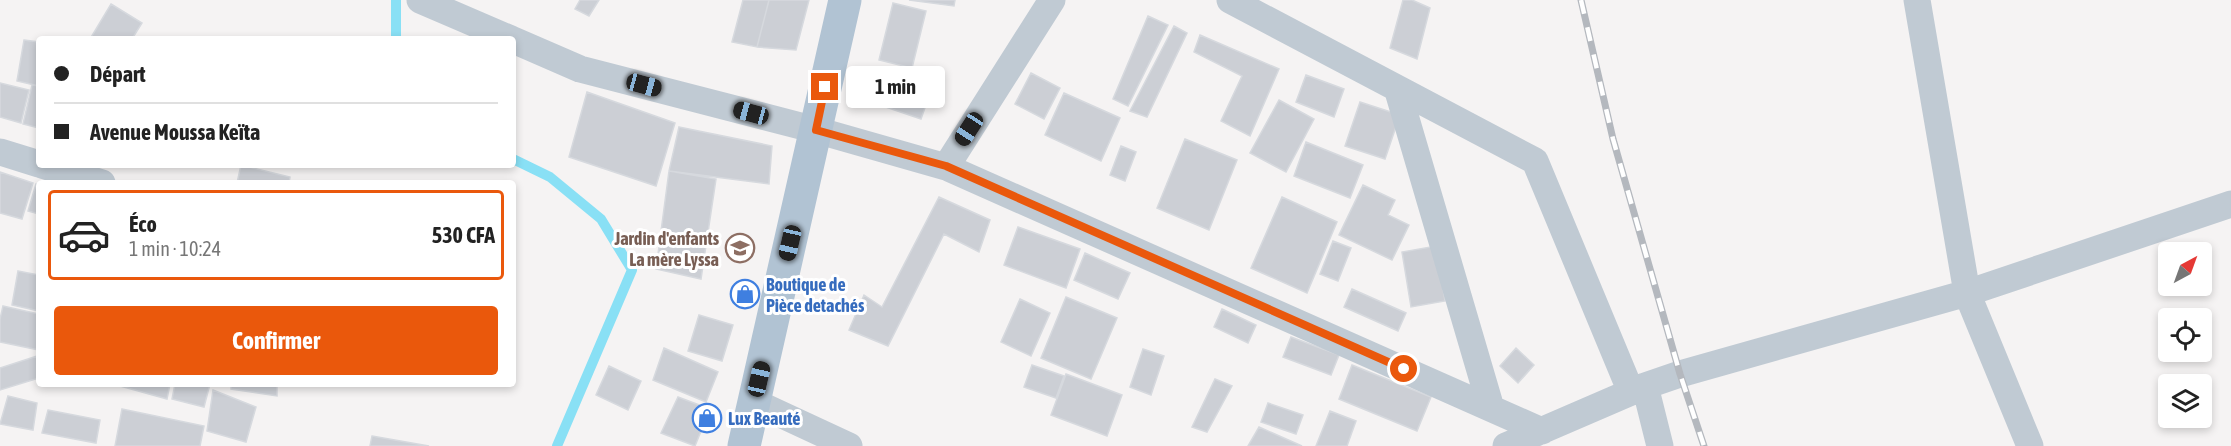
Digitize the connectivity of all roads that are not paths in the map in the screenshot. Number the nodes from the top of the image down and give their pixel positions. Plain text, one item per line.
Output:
1 (420, 0) edge
2 (845, 0) edge
3 (1052, 0) edge
4 (1230, 0) edge
5 (1917, 0) edge
6 (503, 36) edge
7 (516, 42) edge
8 (1397, 88) junction
9 (816, 130) junction
10 (0, 152) edge
11 (36, 163) edge
12 (946, 166) junction
13 (54, 168) edge
14 (92, 180) edge
15 (2231, 204) edge
16 (1967, 293) junction
17 (1638, 389) junction
18 (754, 402) junction
19 (1491, 408) junction
20 (1542, 431) junction
21 (744, 446) edge
22 (849, 446) edge
23 (1506, 446) edge
24 (1660, 446) edge
25 (2030, 446) edge

1 - 6 street
2 - 9 main road
3 - 12 street
4 - 8 street
5 - 16 street
7 - 9 street
8 - 17 street
8 - 19 street
9 - 12 street
9 - 18 main road
10 - 11 street
12 - 19 street
13 - 14 street
15 - 16 street
16 - 17 street
16 - 25 street
17 - 20 street
17 - 24 street
18 - 21 main road
18 - 22 street
19 - 20 street
20 - 23 street

